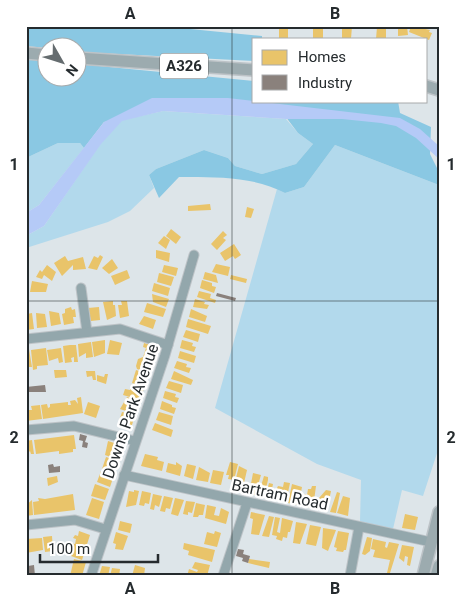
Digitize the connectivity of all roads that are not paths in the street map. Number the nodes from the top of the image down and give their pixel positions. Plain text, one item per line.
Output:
1 (88, 59) edge
2 (252, 70) edge
3 (194, 255) dead end
4 (81, 288) dead end
5 (87, 332) junction
6 (26, 339) edge
7 (168, 345) junction
8 (26, 430) edge
9 (135, 441) junction
10 (124, 475) junction
11 (247, 503) junction
12 (439, 512) edge
13 (26, 525) edge
14 (359, 527) junction
15 (105, 529) junction
16 (431, 542) junction
17 (439, 566) edge
18 (91, 576) edge
19 (223, 576) edge
20 (350, 576) edge
21 (423, 576) edge
22 (436, 576) edge

1 - 2 main road, A326
3 - 7 street, Downs Park Avenue
4 - 5 street
5 - 6 street
5 - 7 street
7 - 9 street, Downs Park Avenue
8 - 9 street
9 - 10 street, Downs Park Avenue
10 - 11 street, Bartram Road
10 - 15 street, Downs Park Avenue
11 - 14 street, Bartram Road
11 - 19 street
12 - 16 main road
13 - 15 street
14 - 16 street, Bartram Road
14 - 20 street
15 - 18 street, Downs Park Avenue
16 - 21 main road
17 - 22 main road

